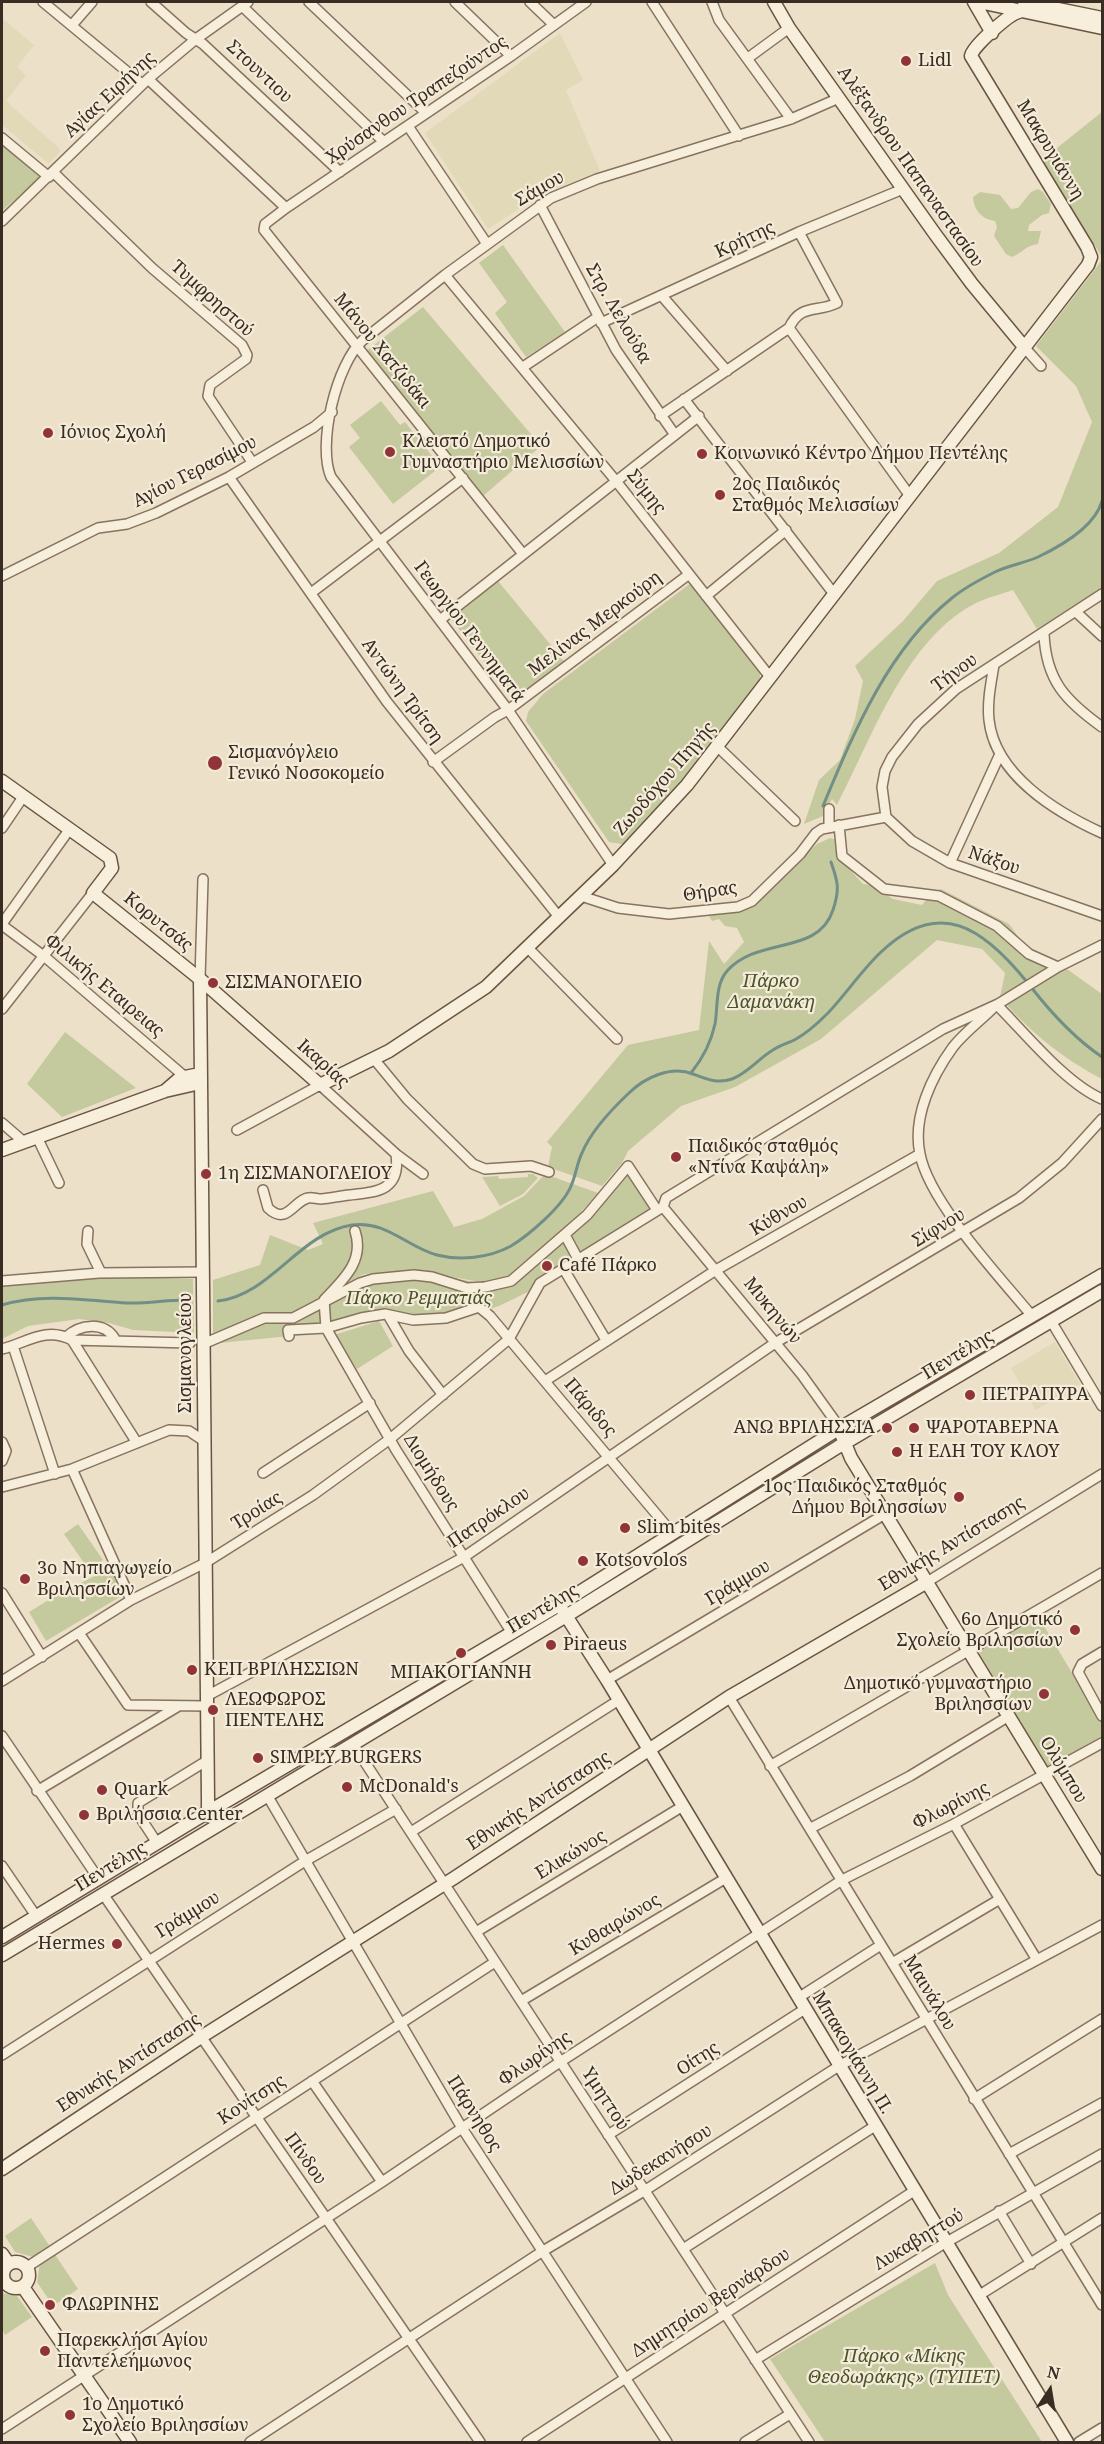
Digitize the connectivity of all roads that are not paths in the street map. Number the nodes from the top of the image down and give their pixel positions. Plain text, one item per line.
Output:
1 (43, 2) edge
2 (92, 2) edge
3 (151, 2) edge
4 (309, 2) edge
5 (455, 2) edge
6 (531, 2) edge
7 (586, 2) edge
8 (652, 2) edge
9 (712, 2) edge
10 (774, 2) edge
11 (974, 2) edge
12 (979, 2) edge
13 (245, 4) edge
14 (1029, 5) edge
15 (1102, 18) edge
16 (72, 25) junction
17 (554, 25) junction
18 (789, 28) junction
19 (1102, 28) edge
20 (992, 33) junction
21 (196, 39) junction
22 (512, 56) junction
23 (748, 58) junction
24 (145, 81) junction
25 (839, 98) junction
26 (426, 113) junction
27 (791, 119) junction
28 (408, 126) junction
29 (739, 136) junction
30 (2, 138) edge
31 (384, 142) junction
32 (340, 172) junction
33 (51, 174) junction
34 (903, 189) junction
35 (540, 205) junction
36 (286, 208) junction
37 (2, 221) edge
38 (265, 224) joint
39 (799, 232) junction
40 (487, 244) junction
41 (446, 275) junction
42 (662, 296) junction
43 (599, 320) junction
44 (789, 328) junction
45 (357, 346) junction
46 (1025, 348) junction
47 (1041, 366) dead end
48 (523, 367) junction
49 (727, 371) junction
50 (684, 399) junction
51 (332, 412) junction
52 (660, 416) junction
53 (699, 416) junction
54 (675, 435) junction
55 (252, 462) junction
56 (229, 477) junction
57 (463, 478) junction
58 (616, 481) junction
59 (910, 496) junction
60 (786, 530) junction
61 (380, 541) junction
62 (523, 554) junction
63 (688, 575) junction
64 (2, 576) edge
65 (310, 593) junction
66 (834, 594) junction
67 (1102, 594) edge
68 (706, 596) junction
69 (1076, 612) junction
70 (440, 620) junction
71 (1044, 634) junction
72 (1102, 636) edge
73 (994, 665) junction
74 (770, 677) junction
75 (508, 710) junction
76 (1102, 727) edge
77 (718, 747) junction
78 (1000, 754) junction
79 (433, 762) junction
80 (2, 781) edge
81 (23, 797) junction
82 (829, 809) dead end
83 (886, 817) junction
84 (795, 821) dead end
85 (839, 825) junction
86 (829, 827) junction
87 (2, 828) edge
88 (69, 830) junction
89 (1102, 833) edge
90 (950, 863) junction
91 (613, 865) junction
92 (203, 879) dead end
93 (93, 893) junction
94 (581, 896) junction
95 (1102, 916) edge
96 (559, 917) junction
97 (2, 924) edge
98 (1102, 945) edge
99 (527, 946) junction
100 (45, 957) junction
101 (1057, 968) junction
102 (200, 979) junction
103 (998, 1004) junction
104 (2, 1009) edge
105 (943, 1029) junction
106 (617, 1039) dead end
107 (956, 1044) junction
108 (374, 1059) junction
109 (184, 1076) junction
110 (200, 1078) junction
111 (320, 1085) junction
112 (170, 1090) junction
113 (1102, 1099) edge
114 (201, 1108) junction
115 (1102, 1119) edge
116 (2, 1123) edge
117 (237, 1130) dead end
118 (37, 1137) junction
119 (24, 1142) junction
120 (2, 1150) edge
121 (396, 1155) junction
122 (920, 1155) junction
123 (549, 1172) dead end
124 (423, 1174) dead end
125 (59, 1183) dead end
126 (263, 1190) dead end
127 (660, 1209) junction
128 (88, 1231) dead end
129 (355, 1231) dead end
130 (964, 1233) junction
131 (565, 1235) junction
132 (578, 1259) junction
133 (528, 1266) junction
134 (563, 1268) junction
135 (716, 1270) junction
136 (203, 1272) junction
137 (100, 1273) junction
138 (1102, 1275) edge
139 (2, 1281) edge
140 (540, 1283) junction
141 (477, 1287) junction
142 (1102, 1291) edge
143 (324, 1300) junction
144 (479, 1307) junction
145 (388, 1315) junction
146 (1032, 1316) junction
147 (1051, 1321) junction
148 (326, 1328) junction
149 (509, 1334) junction
150 (289, 1336) dead end
151 (69, 1338) junction
152 (606, 1340) junction
153 (190, 1343) dead end
154 (775, 1343) junction
155 (203, 1344) junction
156 (13, 1346) junction
157 (2, 1349) edge
158 (545, 1381) junction
159 (443, 1395) junction
160 (370, 1403) junction
161 (1102, 1406) edge
162 (840, 1428) junction
163 (390, 1439) junction
164 (204, 1441) junction
165 (2, 1442) edge
166 (137, 1443) junction
167 (843, 1444) junction
168 (609, 1456) junction
169 (2, 1461) edge
170 (72, 1469) junction
171 (263, 1473) dead end
172 (55, 1474) junction
173 (1102, 1474) edge
174 (2, 1487) edge
175 (885, 1514) junction
176 (673, 1534) junction
177 (464, 1557) junction
178 (206, 1563) junction
179 (1102, 1573) edge
180 (927, 1582) junction
181 (2, 1593) edge
182 (131, 1600) junction
183 (559, 1605) junction
184 (568, 1615) junction
185 (79, 1633) junction
186 (512, 1633) junction
187 (969, 1652) junction
188 (1102, 1652) edge
189 (42, 1657) junction
190 (607, 1680) junction
191 (2, 1681) edge
192 (729, 1697) junction
193 (619, 1700) junction
194 (207, 1701) junction
195 (179, 1706) junction
196 (1009, 1716) junction
197 (1102, 1716) edge
198 (2, 1736) edge
199 (1102, 1743) edge
200 (353, 1744) junction
201 (650, 1751) junction
202 (207, 1760) junction
203 (770, 1766) junction
204 (1045, 1775) junction
205 (38, 1791) junction
206 (267, 1795) junction
207 (683, 1806) junction
208 (396, 1809) junction
209 (208, 1812) junction
210 (954, 1824) junction
211 (216, 1826) junction
212 (811, 1828) junction
213 (411, 1832) junction
214 (158, 1842) junction
215 (305, 1861) junction
216 (2, 1866) edge
217 (1102, 1869) edge
218 (98, 1878) junction
219 (726, 1878) junction
220 (843, 1880) junction
221 (445, 1884) junction
222 (103, 1894) junction
223 (1000, 1899) junction
224 (36, 1916) junction
225 (1102, 1925) edge
226 (476, 1932) junction
227 (759, 1933) junction
228 (2, 1937) edge
229 (353, 1941) junction
230 (881, 1945) junction
231 (2, 1954) edge
232 (148, 1959) junction
233 (1037, 1960) junction
234 (495, 1962) junction
235 (892, 1963) junction
236 (798, 1998) junction
237 (521, 2001) junction
238 (805, 2009) junction
239 (1102, 2019) edge
240 (927, 2021) junction
241 (401, 2023) junction
242 (201, 2037) junction
243 (2, 2055) edge
244 (560, 2062) junction
245 (839, 2066) junction
246 (312, 2081) junction
247 (974, 2099) junction
248 (1102, 2103) edge
249 (257, 2117) junction
250 (875, 2126) junction
251 (462, 2128) junction
252 (609, 2136) junction
253 (1009, 2154) junction
254 (1102, 2154) edge
255 (2, 2169) edge
256 (382, 2182) junction
257 (645, 2191) junction
258 (914, 2191) junction
259 (1033, 2195) junction
260 (999, 2211) junction
261 (326, 2218) junction
262 (1102, 2218) edge
263 (1063, 2242) junction
264 (945, 2243) junction
265 (683, 2249) junction
266 (543, 2251) junction
267 (5, 2259) edge
268 (1030, 2264) junction
269 (27, 2267) junction
270 (3, 2284) edge
271 (23, 2286) junction
272 (978, 2296) junction
273 (1102, 2305) edge
274 (725, 2314) junction
275 (409, 2339) junction
276 (755, 2360) junction
277 (85, 2376) junction
278 (625, 2379) junction
279 (790, 2414) junction
280 (1102, 2428) edge
281 (2, 2429) edge
282 (130, 2442) edge
283 (250, 2442) edge
284 (480, 2442) edge
285 (527, 2442) edge
286 (667, 2442) edge
287 (745, 2442) edge
288 (808, 2442) edge
289 (1067, 2442) edge
290 (1079, 2442) edge

1 - 16 street
2 - 16 street
3 - 21 street, Στουντιου
4 - 26 street
5 - 22 street
6 - 17 street
7 - 17 street, Χρύσανθου Τραπεζούντος
8 - 29 street
9 - 23 street
10 - 18 street, Αλέξανδρου Παπαναστασίου
11 - 20 street
12 - 14 street
13 - 21 street, Αγίας Ειρήνης
13 - 31 street
14 - 15 street
14 - 19 street
14 - 20 street, Μακρυγιάννη
16 - 24 street
17 - 22 street, Χρύσανθου Τραπεζούντος
18 - 23 street
18 - 25 street, Αλέξανδρου Παπαναστασίου
20 - 46 street, Μακρυγιάννη
21 - 24 street, Αγίας Ειρήνης
21 - 32 street, Στουντιου
22 - 26 street, Χρύσανθου Τραπεζούντος
23 - 27 street
24 - 33 street, Αγίας Ειρήνης
24 - 36 street
25 - 27 street, Σάμου
25 - 34 street, Αλέξανδρου Παπαναστασίου
26 - 28 street, Χρύσανθου Τραπεζούντος
27 - 29 street, Σάμου
28 - 31 street, Χρύσανθου Τραπεζούντος
28 - 40 street
29 - 35 street, Σάμου
30 - 33 street, Τυμφρηστού
31 - 32 street, Χρύσανθου Τραπεζούντος
32 - 36 street, Χρύσανθου Τραπεζούντος
33 - 37 street, Αγίας Ειρήνης
33 - 55 street, Τυμφρηστού
34 - 39 street, Κρήτης
34 - 46 street, Αλέξανδρου Παπαναστασίου
35 - 40 street, Σάμου
35 - 43 street, Στρ. Λελούδα
36 - 38 street, Χρύσανθου Τραπεζούντος
38 - 45 street, Μάνου Χατζιδάκι
39 - 42 street, Κρήτης
39 - 44 street
40 - 41 street, Σάμου
41 - 45 street, Σάμου
41 - 48 street, Σύμης
42 - 43 street, Κρήτης
42 - 49 street
43 - 48 street, Κρήτης
43 - 52 street, Στρ. Λελούδα
44 - 49 street
44 - 59 street
45 - 51 street, Σάμου
45 - 57 street, Μάνου Χατζιδάκι
46 - 47 street
46 - 59 street, Ζωοδόχου Πηγής
48 - 58 street, Σύμης
49 - 50 street
50 - 52 street
50 - 53 street
51 - 55 street, Αγίου Γερασίμου
51 - 61 street, Γεωργίου Γεννηματά
52 - 54 street, Στρ. Λελούδα
53 - 54 street
53 - 60 street
54 - 58 street
55 - 56 street, Αγίου Γερασίμου
56 - 64 street, Αγίου Γερασίμου
56 - 65 street, Αντώνη Τρίτση
57 - 61 street
57 - 62 street, Μάνου Χατζιδάκι
58 - 62 street
58 - 63 street, Σύμης
59 - 66 street, Ζωοδόχου Πηγής
60 - 66 street
60 - 68 street
61 - 65 street
61 - 70 street, Γεωργίου Γεννηματά
62 - 70 street
63 - 68 street, Σύμης
63 - 75 street, Μελίνας Μερκούρη
65 - 79 street, Αντώνη Τρίτση
66 - 74 street, Ζωοδόχου Πηγής
67 - 69 street, Τήνου
68 - 74 street, Σύμης
69 - 71 street, Τήνου
69 - 72 street
70 - 75 street, Γεωργίου Γεννηματά
71 - 73 street, Τήνου
71 - 76 street
73 - 78 street
73 - 83 street, Τήνου
74 - 77 street, Ζωοδόχου Πηγής
75 - 79 street, Μελίνας Μερκούρη
75 - 91 street, Γεωργίου Γεννηματά
77 - 84 street
77 - 91 street, Ζωοδόχου Πηγής
78 - 89 street
78 - 90 street
79 - 96 street, Αντώνη Τρίτση
80 - 81 street
81 - 87 street
81 - 88 street
82 - 86 street
83 - 85 street, Θήρας
83 - 90 street, Νάξου
85 - 86 street, Θήρας
85 - 101 street
86 - 94 street, Θήρας
88 - 93 street
88 - 97 street
90 - 95 street, Νάξου
91 - 94 street, Ζωοδόχου Πηγής
92 - 102 street, Σισμανογλείου
93 - 100 street
93 - 102 street, Κορυτσάς
94 - 96 street, Ζωοδόχου Πηγής
96 - 99 street, Ζωοδόχου Πηγής
97 - 100 street, Φιλικής Εταιρειας
98 - 101 street
99 - 106 street
99 - 108 street, Ζωοδόχου Πηγής
100 - 104 street
100 - 109 street, Φιλικής Εταιρειας
101 - 103 street
102 - 110 street, Σισμανογλείου
102 - 111 street, Ικαρίας
103 - 105 street
103 - 107 street
103 - 113 street
105 - 107 street
105 - 127 street
107 - 122 street
108 - 111 street, Ζωοδόχου Πηγής
108 - 123 street
109 - 110 street
109 - 112 street
110 - 112 street
110 - 114 street, Σισμανογλείου
111 - 117 street, Ζωοδόχου Πηγής
111 - 121 street, Ικαρίας
112 - 114 street
112 - 118 street
114 - 136 street, Σισμανογλείου
115 - 130 street, Σίφνου
116 - 119 street
118 - 119 street
118 - 125 street
119 - 120 street
121 - 124 street, Ικαρίας
121 - 126 street
122 - 130 street
122 - 135 street, Κύθνου
127 - 131 street, Μυκηνών
127 - 132 street
127 - 135 street, Μυκηνών
128 - 137 street
129 - 143 street
130 - 146 street
130 - 154 street, Σίφνου
131 - 132 street
131 - 133 street
132 - 134 street
133 - 140 street
133 - 141 street
134 - 140 street
134 - 152 street
135 - 152 street, Κύθνου
135 - 154 street, Μυκηνών
136 - 137 street
136 - 155 street, Σισμανογλείου
137 - 139 street
138 - 146 street, Πεντέλης
140 - 149 street
141 - 143 street
141 - 144 street
142 - 147 street, Πεντέλης
143 - 148 street
143 - 155 street
144 - 145 street
144 - 149 street, Πάριδος
145 - 148 street
145 - 159 street
146 - 162 street, Πεντέλης
147 - 161 street
147 - 167 street, Πεντέλης
148 - 150 street
148 - 160 street, Διομήδους
149 - 158 street, Πάριδος
149 - 159 street, Τροίας
151 - 153 street
151 - 156 street
151 - 166 street
152 - 158 street, Κύθνου
154 - 162 street, Μυκηνών
154 - 168 street, Πατρόκλου
155 - 164 street, Σισμανογλείου
156 - 157 street
156 - 172 street
158 - 168 street, Πάριδος
159 - 163 street, Τροίας
160 - 163 street, Διομήδους
160 - 171 street
162 - 167 street, Μυκηνών
162 - 176 street, Πεντέλης
163 - 177 street, Διομήδους
163 - 178 street, Τροίας
164 - 166 street
164 - 178 street, Σισμανογλείου
165 - 169 street
166 - 170 street
167 - 175 street, Ολύμπου
167 - 184 street, Πεντέλης
168 - 176 street, Πάριδος
168 - 177 street, Πατρόκλου
170 - 172 street
170 - 182 street
172 - 174 street
173 - 180 street, Εθνικής Αντίστασης
175 - 180 street, Ολύμπου
175 - 190 street, Γράμμου
176 - 183 street, Πεντέλης
177 - 186 street, Διομήδους
177 - 194 street, Πατρόκλου
178 - 182 street, Τροίας
178 - 194 street, Σισμανογλείου
179 - 187 street
180 - 187 street, Ολύμπου
180 - 192 street, Εθνικής Αντίστασης
181 - 189 street
182 - 185 street, Τροίας
183 - 184 street, Μπακογιάννη Π.
183 - 186 street, Πεντέλης
184 - 190 street, Μπακογιάννη Π.
184 - 200 street, Πεντέλης
185 - 189 street, Τροίας
185 - 195 street
186 - 209 street, Πεντέλης
187 - 196 street, Ολύμπου
187 - 203 street
188 - 197 street
189 - 191 street, Τροίας
190 - 193 street, Μπακογιάννη Π.
192 - 201 street, Εθνικής Αντίστασης
192 - 203 street, Μαινάλου
193 - 201 street, Μπακογιάννη Π.
193 - 213 street
194 - 195 street
194 - 202 street, Σισμανογλείου
195 - 205 street
196 - 204 street, Ολύμπου
196 - 212 street
198 - 205 street
199 - 204 street, Φλωρίνης
200 - 206 street, Πεντέλης
200 - 208 street, Υμηττού
201 - 207 street, Μπακογιάννη Π.
201 - 221 street, Εθνικής Αντίστασης
202 - 209 street, Σισμανογλείου
202 - 214 street
203 - 212 street, Μαινάλου
204 - 210 street, Φλωρίνης
204 - 217 street, Ολύμπου
205 - 218 street
206 - 211 street, Πεντέλης
206 - 215 street, Πάρνηθος
207 - 219 street, Μπακογιάννη Π.
207 - 226 street, Ελικώνος
208 - 213 street, Υμηττού
208 - 215 street, Γράμμου
209 - 211 street, Σισμανογλείου
209 - 214 street, Πεντέλης
210 - 220 street, Φλωρίνης
210 - 223 street
211 - 222 street, Πεντέλης
212 - 220 street, Μαινάλου
213 - 221 street, Υμηττού
214 - 218 street, Πεντέλης
215 - 229 street, Πάρνηθος
215 - 232 street, Γράμμου
216 - 224 street
218 - 224 street, Πεντέλης
219 - 227 street, Μπακογιάννη Π.
219 - 237 street, Κυθαιρώνος
220 - 227 street, Φλωρίνης
220 - 230 street, Μαινάλου
221 - 226 street, Υμηττού
221 - 229 street, Εθνικής Αντίστασης
222 - 231 street, Πεντέλης
222 - 232 street, Πίνδου
223 - 233 street
223 - 235 street
224 - 228 street, Πεντέλης
225 - 233 street, Δωδεκανήσου
226 - 234 street, Υμηττού
227 - 236 street, Μπακογιάννη Π.
227 - 244 street, Φλωρίνης
229 - 241 street, Πάρνηθος
229 - 242 street, Εθνικής Αντίστασης
230 - 235 street, Μαινάλου
230 - 236 street
232 - 242 street, Πίνδου
232 - 243 street, Γράμμου
233 - 240 street, Δωδεκανήσου
234 - 237 street, Υμηττού
234 - 241 street, Κονίτσης
235 - 240 street, Μαινάλου
236 - 238 street, Μπακογιάννη Π.
237 - 244 street, Υμηττού
238 - 245 street, Μπακογιάννη Π.
238 - 252 street, Οίτης
239 - 247 street
240 - 245 street, Δωδεκανήσου
240 - 247 street, Μαινάλου
241 - 246 street, Κονίτσης
241 - 251 street, Πάρνηθος
242 - 249 street, Πίνδου
242 - 255 street, Εθνικής Αντίστασης
244 - 251 street, Φλωρίνης
244 - 252 street, Υμηττού
245 - 250 street, Μπακογιάννη Π.
245 - 257 street, Δωδεκανήσου
246 - 249 street, Κονίτσης
246 - 256 street
247 - 253 street, Μαινάλου
248 - 253 street
249 - 261 street, Πίνδου
249 - 269 street, Κονίτσης
250 - 258 street, Μπακογιάννη Π.
250 - 265 street
251 - 256 street, Φλωρίνης
251 - 266 street, Πάρνηθος
252 - 257 street, Υμηττού
253 - 259 street, Μαινάλου
254 - 259 street, Λυκαβηττού
256 - 261 street, Φλωρίνης
257 - 265 street, Υμηττού
257 - 266 street, Δωδεκανήσου
258 - 264 street, Μπακογιάννη Π.
258 - 274 street, Δημητρίου Βερνάρδου
259 - 260 street, Λυκαβηττού
259 - 263 street, Μαινάλου
260 - 264 street, Λυκαβηττού
260 - 268 street
261 - 275 street, Πίνδου
261 - 277 street, Φλωρίνης
262 - 263 street
263 - 268 street
263 - 273 street, Μαινάλου
264 - 272 street, Μπακογιάννη Π.
264 - 276 street, Λυκαβηττού
265 - 274 street, Υμηττού
266 - 275 street, Δωδεκανήσου
266 - 278 street, Πάρνηθος
267 - 269 street
267 - 270 street
268 - 272 street
269 - 271 street
270 - 271 street
271 - 277 street
272 - 289 street, Μπακογιάννη Π.
274 - 276 street, Υμηττού
274 - 278 street, Δημητρίου Βερνάρδου
275 - 283 street, Δωδεκανήσου
275 - 284 street, Πίνδου
276 - 279 street, Υμηττού
277 - 281 street, Φλωρίνης
277 - 282 street
278 - 285 street, Δημητρίου Βερνάρδου
278 - 286 street, Πάρνηθος
279 - 287 street
279 - 288 street, Υμηττού
280 - 290 street

